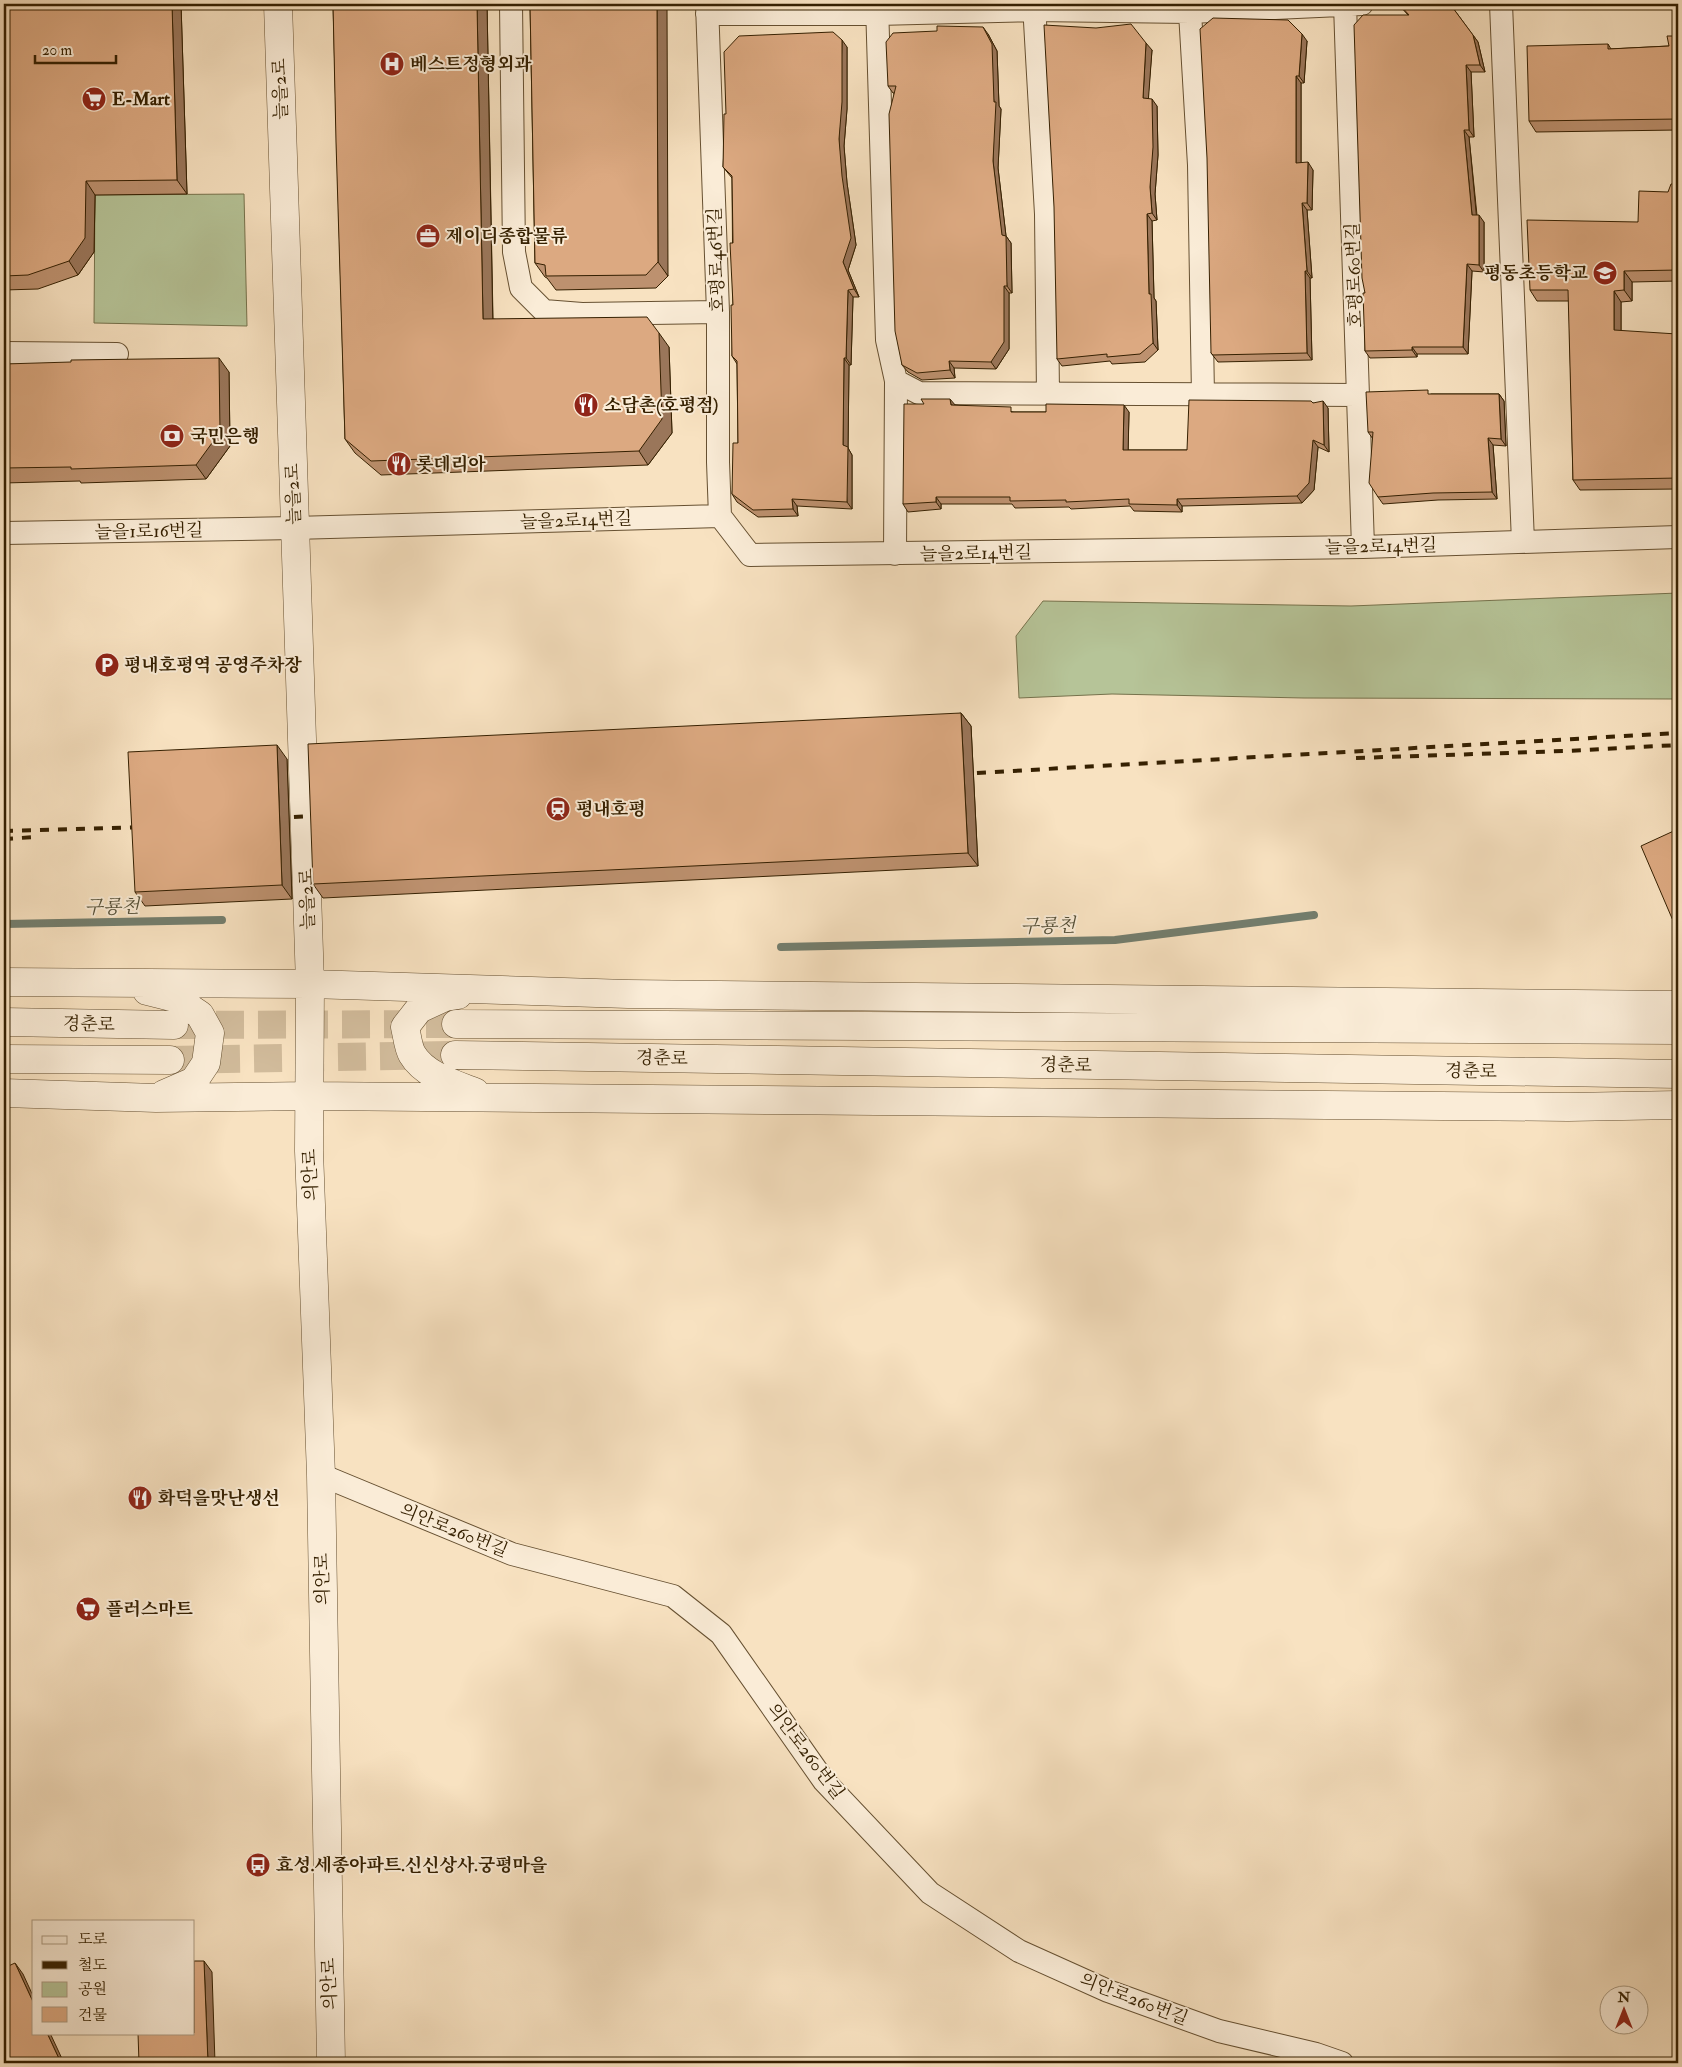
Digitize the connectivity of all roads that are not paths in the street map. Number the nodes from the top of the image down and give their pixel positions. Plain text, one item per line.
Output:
1 (278, 4) edge
2 (511, 4) edge
3 (1345, 4) edge
4 (1362, 4) edge
5 (1501, 4) edge
6 (1034, 7) edge
7 (707, 9) edge
8 (877, 9) edge
9 (1190, 12) junction
10 (718, 312) junction
11 (4, 353) edge
12 (117, 354) dead end
13 (896, 381) junction
14 (1048, 394) junction
15 (1203, 395) junction
16 (1358, 395) junction
17 (720, 516) junction
18 (294, 528) junction
19 (4, 533) edge
20 (1678, 537) edge
21 (1523, 542) junction
22 (1363, 547) junction
23 (895, 554) junction
24 (4, 982) edge
25 (119, 983) junction
26 (310, 984) junction
27 (484, 990) junction
28 (1678, 1004) edge
29 (4, 1022) edge
30 (456, 1024) tunnel mouth
31 (174, 1025) tunnel mouth
32 (1678, 1030) edge
33 (455, 1055) tunnel mouth
34 (4, 1058) edge
35 (170, 1060) tunnel mouth
36 (1678, 1074) edge
37 (4, 1093) edge
38 (310, 1096) junction
39 (486, 1097) junction
40 (156, 1098) junction
41 (1678, 1105) edge
42 (320, 1475) junction
43 (331, 2063) edge
44 (1342, 2063) edge

1 - 18 street, 늘을2로
2 - 10 street
3 - 4 street
3 - 9 street
3 - 16 street, 호평로60번길
5 - 21 street
6 - 8 street
6 - 9 street
6 - 14 street
7 - 8 street
7 - 10 street, 호평로46번길
8 - 13 street
9 - 15 street
10 - 17 street, 호평로46번길
11 - 12 street
13 - 14 street
13 - 23 street
14 - 15 street
15 - 16 street
16 - 22 street, 호평로60번길
17 - 18 street, 늘을2로14번길
17 - 23 street, 늘을2로14번길
18 - 19 street, 늘을1로16번길
18 - 26 street, 늘을2로
20 - 21 street, 늘을2로14번길
21 - 22 street, 늘을2로14번길
22 - 23 street, 늘을2로14번길
24 - 25 street
25 - 26 street
25 - 40 street
26 - 27 street
26 - 38 street, 늘을2로
27 - 28 street
27 - 39 street
29 - 31 street, 경춘로
30 - 32 street, 경춘로
33 - 36 street, 경춘로
34 - 35 street, 경춘로
37 - 40 street
38 - 39 street
38 - 40 street
38 - 42 street, 의안로
39 - 41 street
42 - 43 street, 의안로
42 - 44 street, 의안로260번길

